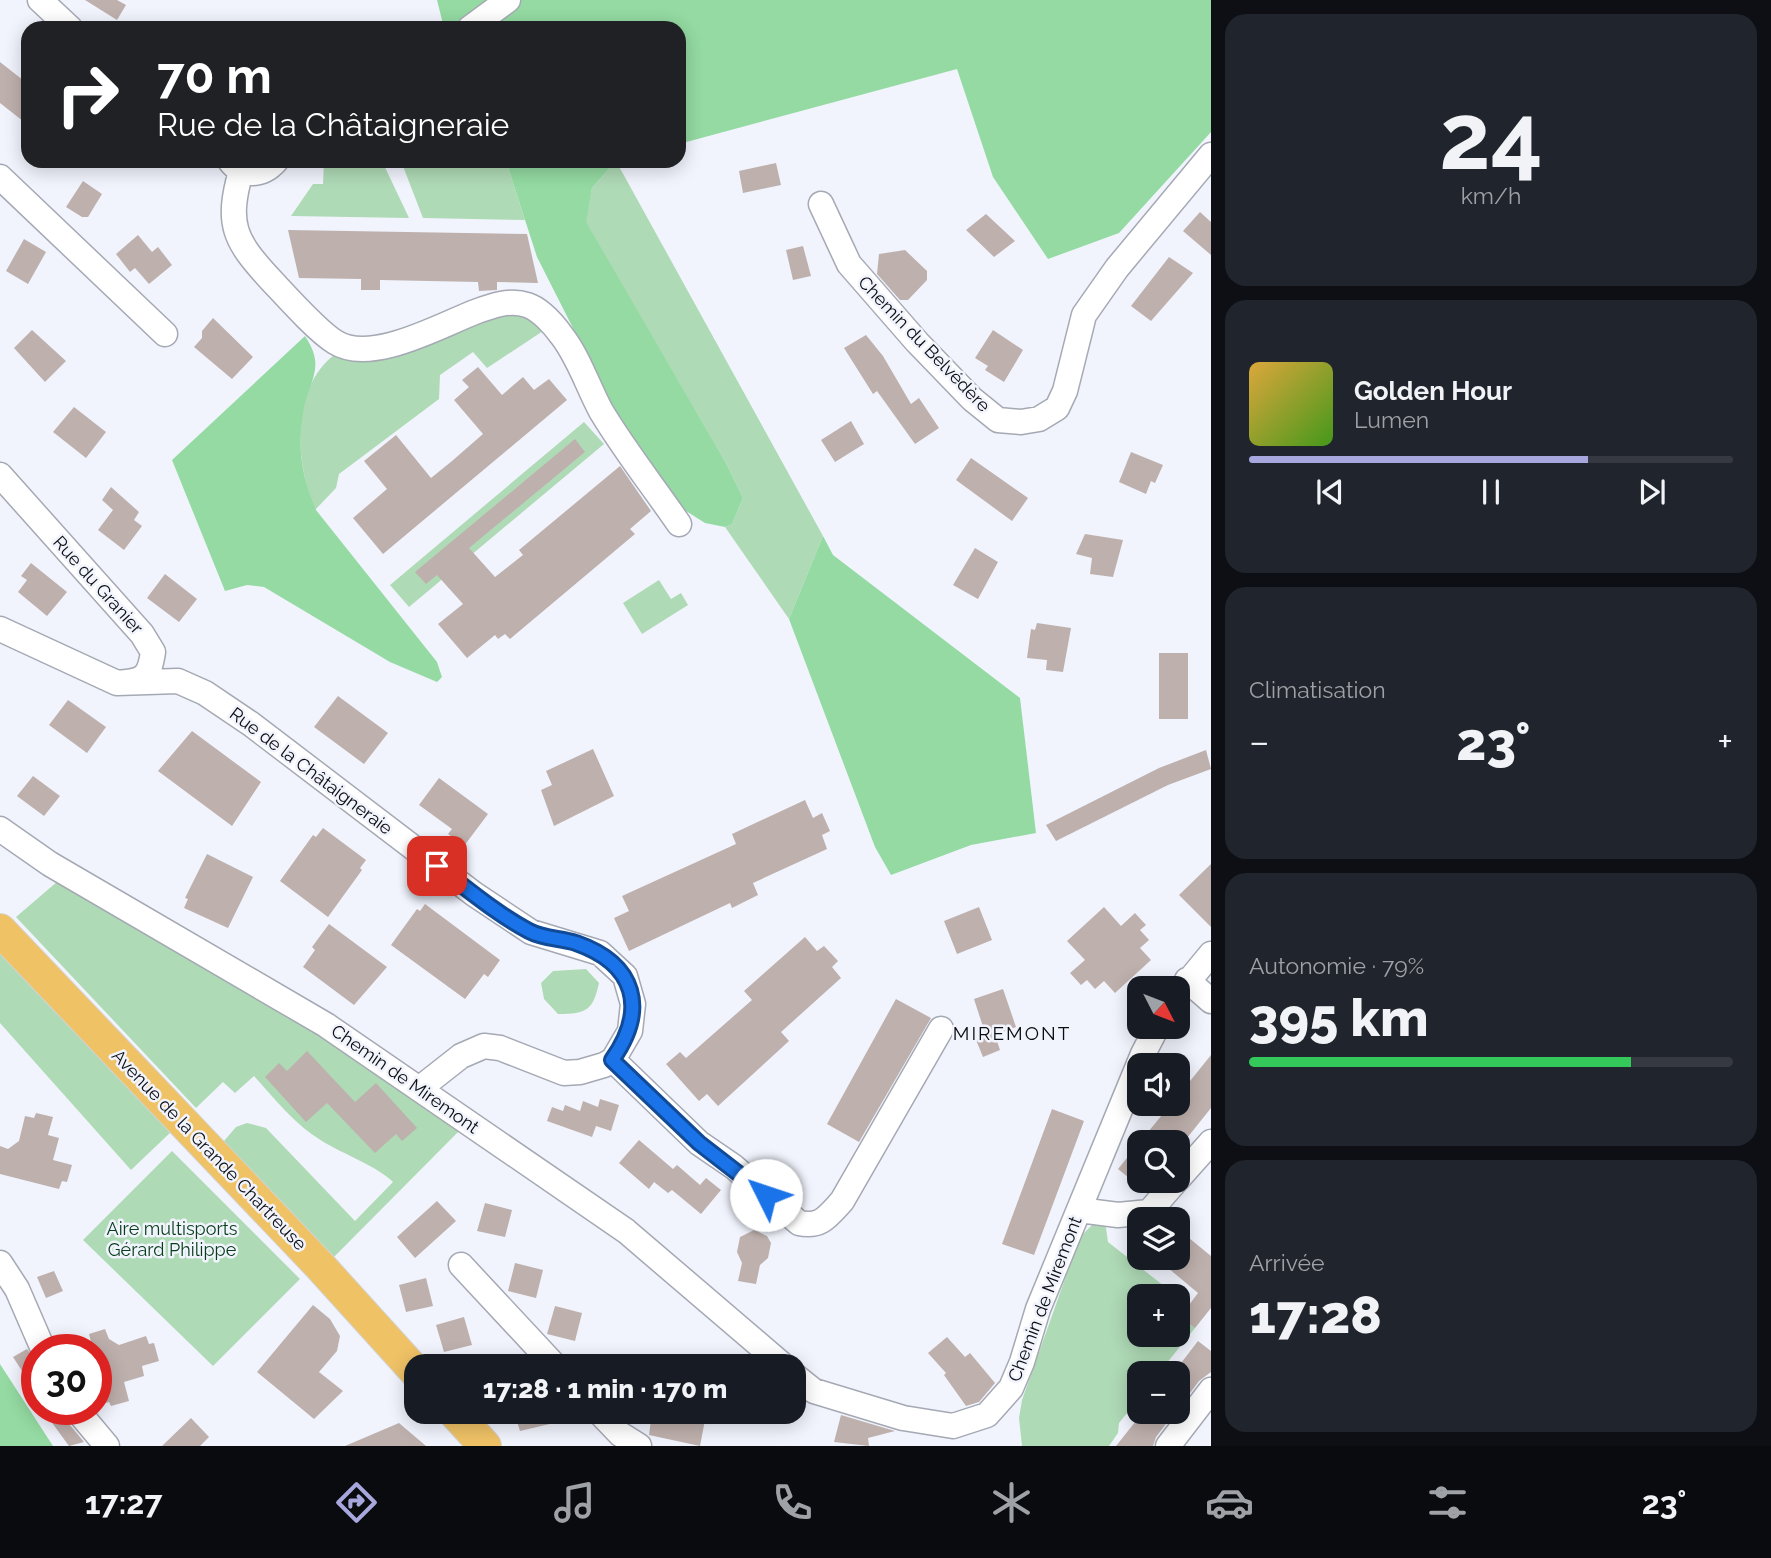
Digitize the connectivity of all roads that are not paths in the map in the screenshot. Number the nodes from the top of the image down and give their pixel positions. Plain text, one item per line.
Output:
1 (40, 0) edge
2 (508, 0) edge
3 (62, 21) edge
4 (480, 21) edge
5 (1211, 155) edge
6 (236, 168) edge
7 (243, 168) edge
8 (267, 168) edge
9 (0, 177) edge
10 (821, 204) dead end
11 (165, 334) dead end
12 (0, 475) edge
13 (679, 524) dead end
14 (0, 629) edge
15 (117, 683) junction
16 (0, 829) edge
17 (0, 930) edge
18 (1211, 954) edge
19 (1190, 978) edge
20 (1190, 991) edge
21 (1211, 1001) edge
22 (941, 1029) dead end
23 (1150, 1040) edge
24 (612, 1060) junction
25 (419, 1089) junction
26 (1211, 1142) edge
27 (1190, 1165) edge
28 (1166, 1193) edge
29 (1079, 1210) junction
30 (0, 1263) edge
31 (461, 1265) dead end
32 (36, 1334) edge
33 (543, 1354) edge
34 (770, 1354) edge
35 (404, 1359) edge
36 (806, 1385) edge
37 (1211, 1390) edge
38 (465, 1424) edge
39 (610, 1424) edge
40 (89, 1425) edge
41 (107, 1446) edge
42 (485, 1446) edge
43 (639, 1446) edge
44 (1168, 1446) edge

1 - 3 street
2 - 4 street
5 - 10 street, Chemin du Belvédère
6 - 13 street
7 - 8 street
9 - 11 street
12 - 15 street, Rue du Granier
14 - 15 street
15 - 24 street, Rue de la Châtaigneraie
16 - 25 street, Chemin de Miremont
17 - 35 main road, Avenue de la Grande Chartreuse
18 - 19 street
20 - 21 street
22 - 24 street
23 - 29 street, Chemin de Miremont
24 - 25 street
25 - 34 street, Chemin de Miremont
26 - 27 street
28 - 29 street
29 - 36 street, Chemin de Miremont
30 - 32 street
31 - 33 street
37 - 44 street
38 - 42 main road
39 - 43 street
40 - 41 street

